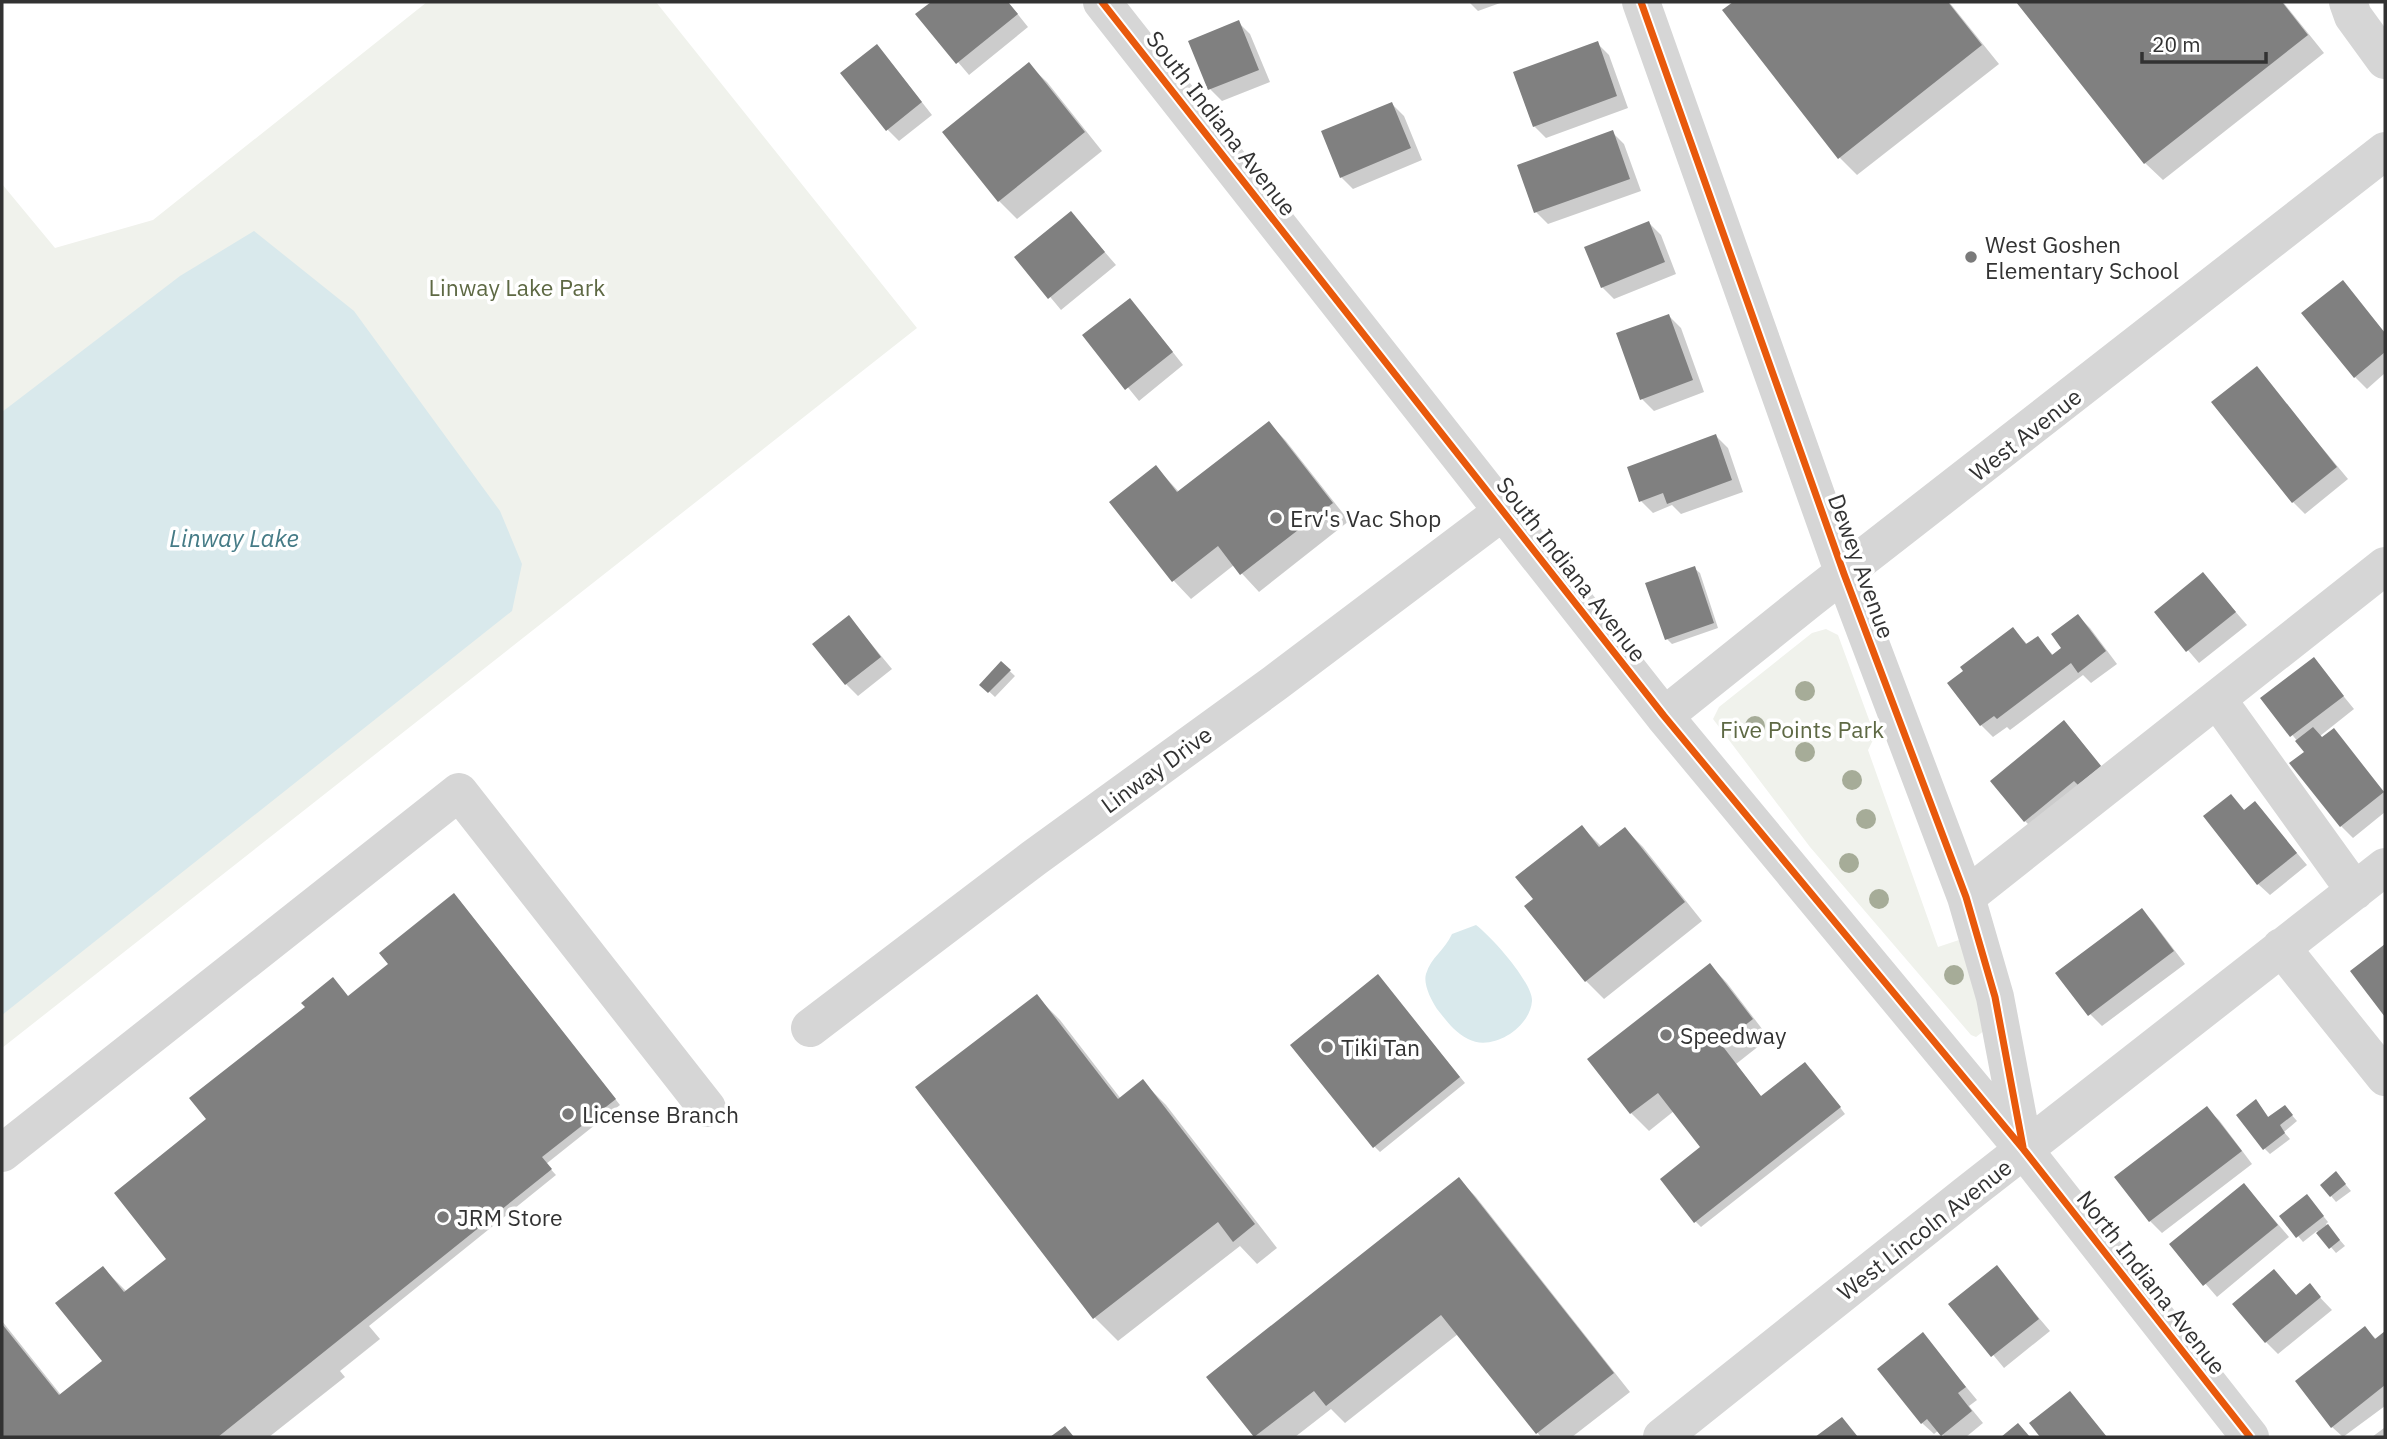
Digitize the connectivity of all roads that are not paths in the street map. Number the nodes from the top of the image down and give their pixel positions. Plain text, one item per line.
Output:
1 (1102, 2) edge
2 (1641, 2) edge
3 (2348, 2) edge
4 (2385, 60) edge
5 (2385, 151) edge
6 (1503, 512) junction
7 (2385, 566) edge
8 (1844, 574) junction
9 (2217, 699) junction
10 (1664, 716) junction
11 (2385, 867) edge
12 (2355, 891) junction
13 (1966, 897) junction
14 (2281, 947) junction
15 (810, 1028) dead end
16 (2385, 1077) edge
17 (707, 1108) dead end
18 (2024, 1150) junction
19 (2, 1153) edge
20 (1662, 1437) edge
21 (2250, 1437) edge

1 - 6 street, South Indiana Avenue
2 - 8 street, Dewey Avenue
3 - 4 street
5 - 8 street, West Avenue
6 - 10 street, South Indiana Avenue
6 - 15 street, Linway Drive
7 - 9 street
8 - 10 street, West Avenue
8 - 13 street, Dewey Avenue
9 - 12 street
9 - 13 street
10 - 18 street, South Indiana Avenue
11 - 12 street, West Lincoln Avenue
12 - 14 street, West Lincoln Avenue
13 - 18 street, Dewey Avenue
14 - 16 street
14 - 18 street, West Lincoln Avenue
17 - 19 street
18 - 20 street, West Lincoln Avenue
18 - 21 street, North Indiana Avenue

